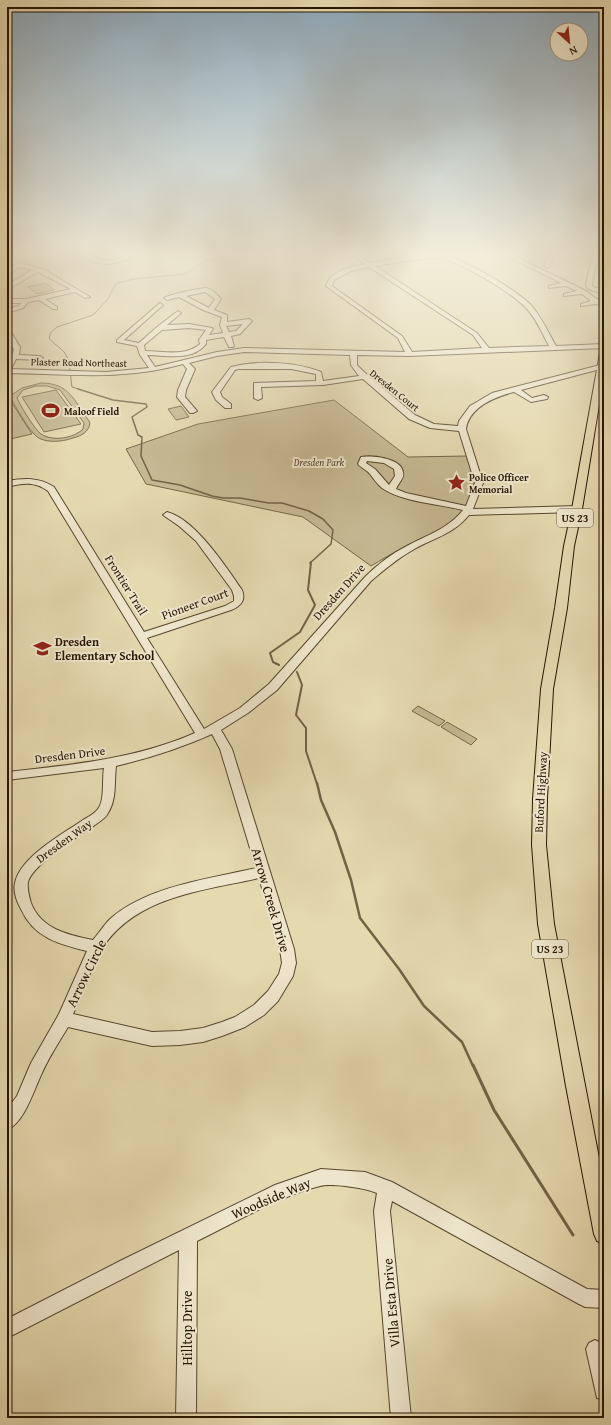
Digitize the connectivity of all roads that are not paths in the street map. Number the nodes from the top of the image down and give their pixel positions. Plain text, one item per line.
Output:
1 (142, 320) edge
2 (168, 320) edge
3 (224, 320) edge
4 (377, 320) edge
5 (454, 320) edge
6 (538, 320) edge
7 (223, 324) junction
8 (159, 328) junction
9 (7, 330) edge
10 (227, 335) junction
11 (204, 338) junction
12 (140, 345) junction
13 (231, 346) dead end
14 (604, 346) edge
15 (554, 347) junction
16 (604, 349) edge
17 (487, 350) junction
18 (143, 354) junction
19 (353, 354) junction
20 (409, 354) junction
21 (7, 357) edge
22 (15, 357) junction
23 (40, 358) dead end
24 (185, 362) junction
25 (602, 367) edge
26 (7, 370) edge
27 (154, 370) junction
28 (363, 377) junction
29 (320, 383) junction
30 (514, 389) junction
31 (544, 397) dead end
32 (258, 398) dead end
33 (228, 406) dead end
34 (193, 411) dead end
35 (462, 429) junction
36 (7, 484) edge
37 (391, 490) dead end
38 (577, 509) junction
39 (468, 511) junction
40 (167, 515) dead end
41 (142, 636) junction
42 (215, 729) junction
43 (202, 736) junction
44 (110, 764) junction
45 (7, 776) edge
46 (263, 872) junction
47 (96, 947) junction
48 (64, 1019) junction
49 (7, 1122) edge
50 (386, 1188) junction
51 (604, 1234) edge
52 (188, 1238) junction
53 (604, 1299) edge
54 (7, 1328) edge
55 (595, 1349) dead end
56 (604, 1391) edge
57 (186, 1418) edge
58 (401, 1418) edge

1 - 12 street
2 - 8 street
3 - 7 street
4 - 20 street
5 - 17 street
6 - 15 street
7 - 10 street
7 - 10 street
8 - 11 street
8 - 12 street
9 - 22 street
10 - 11 street
10 - 13 street
11 - 18 street
12 - 18 street
14 - 15 street, Plaster Road Northeast
15 - 17 street, Plaster Road Northeast
16 - 25 main road, Buford Highway / US 23
17 - 20 street, Plaster Road Northeast
18 - 27 street
19 - 20 street, Plaster Road Northeast
19 - 24 street, Plaster Road Northeast
19 - 28 street, Dresden Court
21 - 22 street
22 - 23 street
22 - 26 street
24 - 27 street, Plaster Road Northeast
24 - 34 street
25 - 30 street
25 - 38 main road, Buford Highway / US 23
26 - 27 street, Plaster Road Northeast
28 - 29 street
28 - 35 street, Dresden Court
29 - 32 street
29 - 33 street
30 - 31 street
30 - 35 street
35 - 39 street, Dresden Drive
36 - 41 street, Frontier Trail
37 - 39 street
38 - 39 street
38 - 51 main road, Buford Highway / US 23
39 - 42 street, Dresden Drive
40 - 41 street, Pioneer Court
41 - 43 street, Frontier Trail
42 - 43 street, Dresden Drive
42 - 46 street, Arrow Creek Drive
43 - 44 street, Dresden Drive
44 - 45 street, Dresden Drive
44 - 47 street, Dresden Way
46 - 47 street, Arrow Circle
46 - 48 street, Arrow Creek Drive
47 - 48 street, Arrow Circle
48 - 49 street, Arrow Circle
50 - 52 street, Woodside Way
50 - 53 street, Woodside Way
50 - 58 street, Villa Esta Drive
52 - 54 street, Woodside Way
52 - 57 street, Hilltop Drive
55 - 56 street

